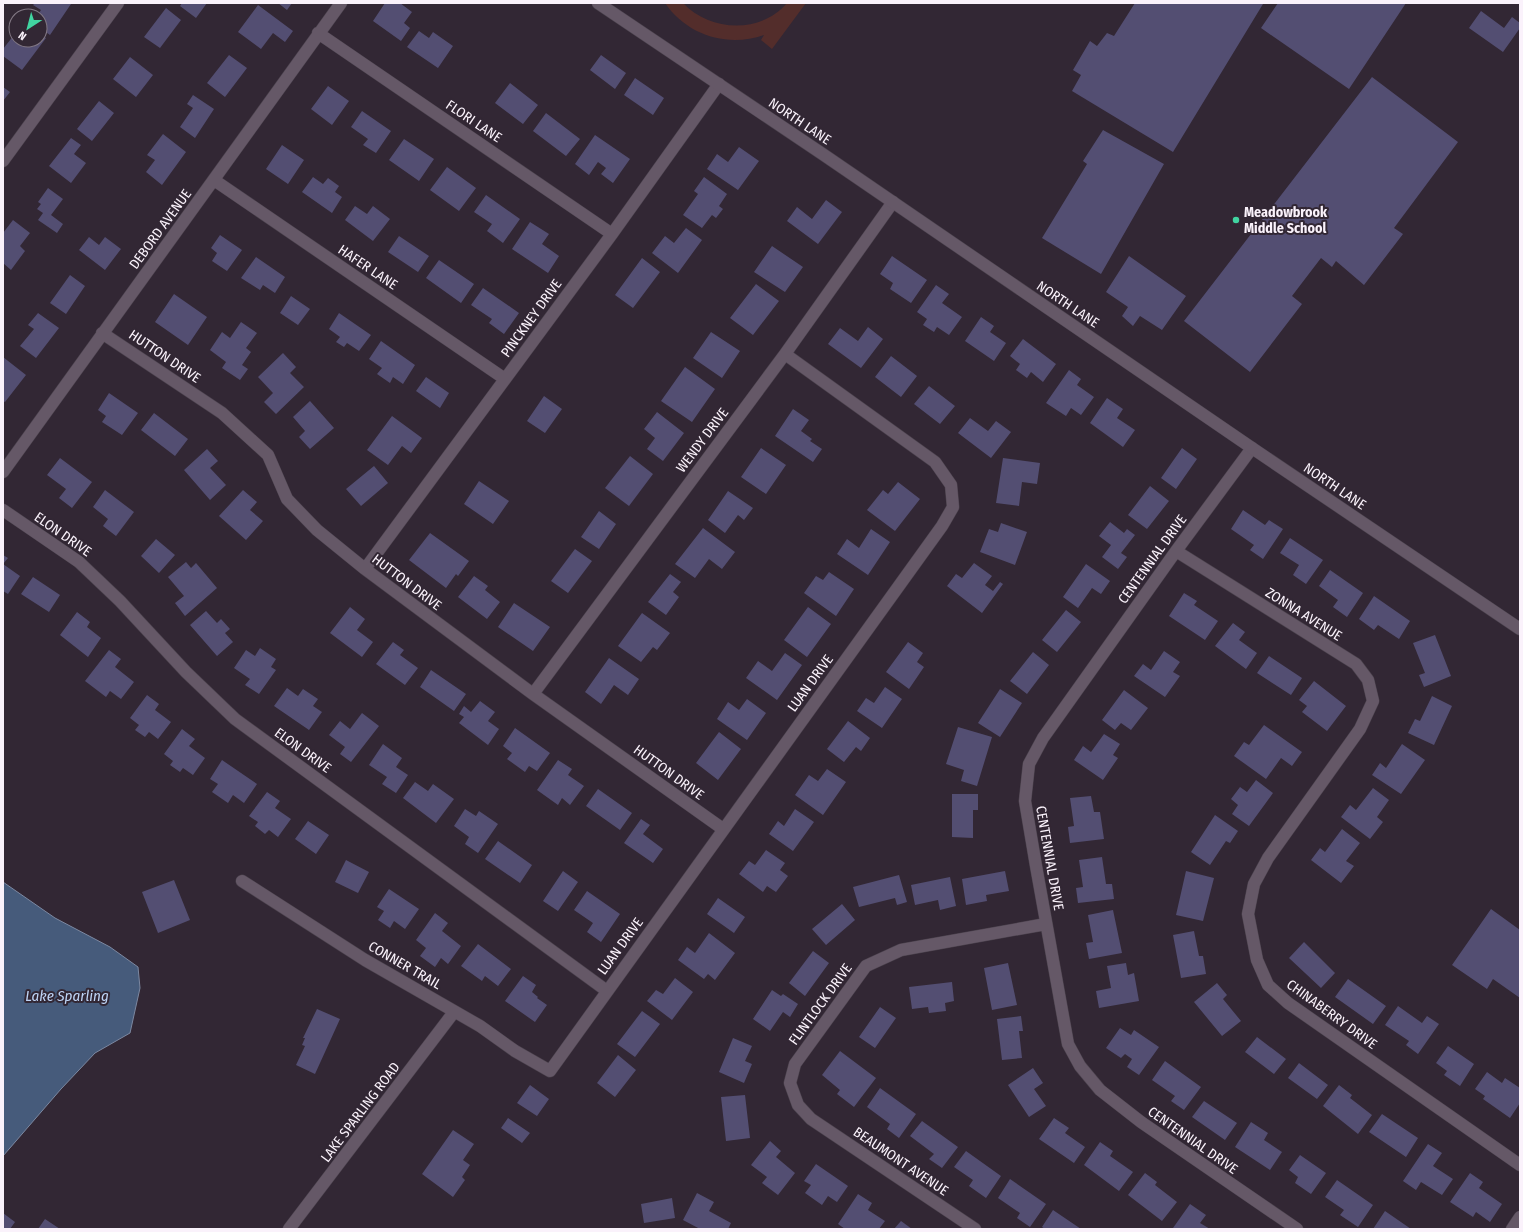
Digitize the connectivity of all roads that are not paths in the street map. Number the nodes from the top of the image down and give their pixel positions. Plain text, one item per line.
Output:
1 (118, 3) edge
2 (340, 3) edge
3 (598, 3) edge
4 (318, 33) junction
5 (719, 84) junction
6 (3, 161) edge
7 (214, 180) junction
8 (893, 202) junction
9 (612, 234) junction
10 (102, 333) junction
11 (784, 354) junction
12 (505, 379) junction
13 (1252, 448) junction
14 (3, 472) edge
15 (3, 510) edge
16 (1176, 551) junction
17 (365, 569) junction
18 (1520, 629) edge
19 (533, 694) junction
20 (1360, 729) joint
21 (723, 829) junction
22 (242, 882) dead end
23 (1046, 924) junction
24 (607, 991) junction
25 (454, 1012) junction
26 (552, 1068) joint
27 (811, 1119) joint
28 (1520, 1165) edge
29 (1520, 1217) edge
30 (289, 1229) edge
31 (975, 1229) edge
32 (1297, 1229) edge
33 (1512, 1229) edge

1 - 6 street
2 - 4 street, DEBORD AVENUE
3 - 5 street, NORTH LANE
4 - 7 street, DEBORD AVENUE
4 - 9 street, FLORI LANE
5 - 8 street, NORTH LANE
5 - 9 street, PINCKNEY DRIVE
7 - 10 street, DEBORD AVENUE
7 - 12 street, HAFER LANE
8 - 11 street, WENDY DRIVE
8 - 13 street, NORTH LANE
9 - 12 street, PINCKNEY DRIVE
10 - 14 street, DEBORD AVENUE
10 - 17 street, HUTTON DRIVE
11 - 19 street, WENDY DRIVE
11 - 21 street, LUAN DRIVE
12 - 17 street, PINCKNEY DRIVE
13 - 16 street, CENTENNIAL DRIVE
13 - 18 street, NORTH LANE
15 - 24 street, ELON DRIVE
16 - 20 street, ZONNA AVENUE
16 - 23 street, CENTENNIAL DRIVE
17 - 19 street, HUTTON DRIVE
19 - 21 street, HUTTON DRIVE
20 - 28 street, CHINABERRY DRIVE
21 - 24 street, LUAN DRIVE
22 - 25 street, CONNER TRAIL
23 - 27 street, FLINTLOCK DRIVE
23 - 32 street, CENTENNIAL DRIVE
24 - 26 street, LUAN DRIVE
25 - 26 street, CONNER TRAIL
25 - 30 street, LAKE SPARLING ROAD
27 - 31 street, BEAUMONT AVENUE
29 - 33 street

